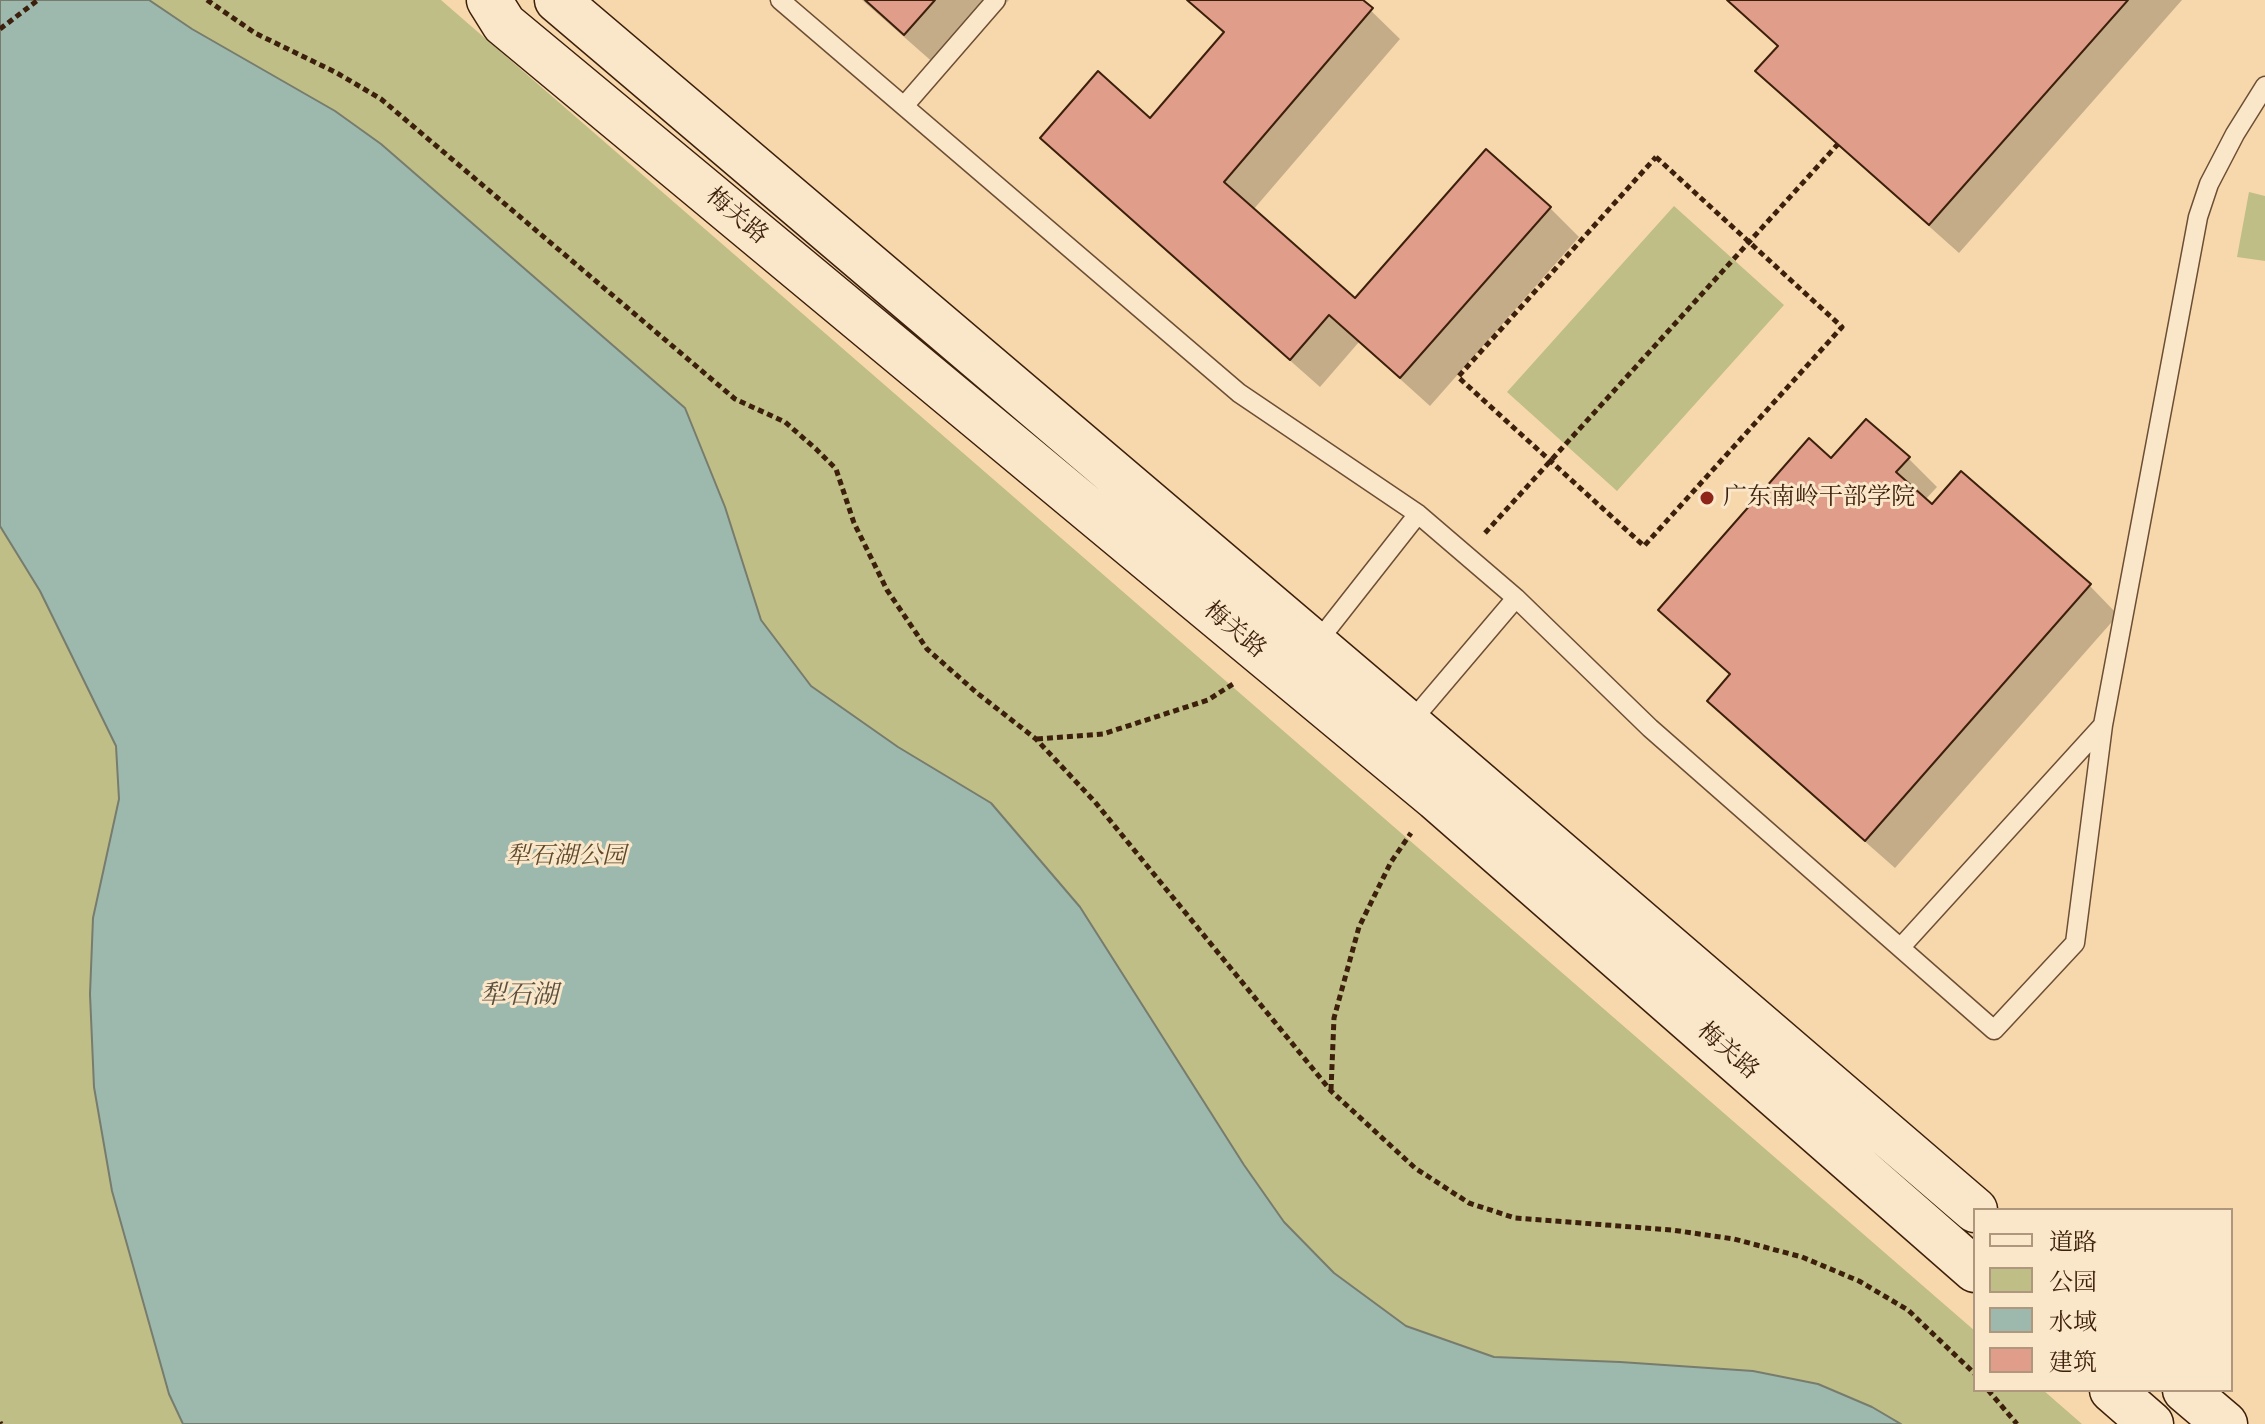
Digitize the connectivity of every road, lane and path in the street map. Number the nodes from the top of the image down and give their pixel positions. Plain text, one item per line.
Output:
1 (38, 0) edge
2 (207, 0) edge
3 (489, 0) edge
4 (557, 0) edge
5 (780, 0) edge
6 (996, 0) edge
7 (0, 29) edge
8 (2265, 86) edge
9 (904, 106) junction
10 (1838, 144) dead end
11 (1749, 241) junction
12 (1550, 461) junction
13 (1418, 514) junction
14 (1465, 554) junction
15 (1516, 598) junction
16 (1315, 645) junction
17 (1270, 660) junction
18 (1409, 724) junction
19 (2103, 725) junction
20 (1036, 739) junction
21 (1436, 798) junction
22 (1901, 947) junction
23 (1331, 1091) junction
24 (1973, 1208) edge
25 (1973, 1268) edge
26 (1973, 1372) edge
27 (1990, 1392) edge
28 (2114, 1392) edge
29 (2187, 1392) edge
30 (2017, 1424) edge
31 (2151, 1424) edge
32 (2225, 1424) edge

1 - 7 path
2 - 20 path
3 - 17 street, 梅关路
4 - 16 street, 梅关路
5 - 9 lane
6 - 9 lane
8 - 19 lane
9 - 13 lane
10 - 11 path
11 - 12 path
11 - 12 path
11 - 12 path
12 - 14 path
13 - 14 lane
13 - 16 lane
14 - 15 lane
15 - 18 lane
15 - 22 lane
16 - 18 street, 梅关路
17 - 20 path
17 - 21 street, 梅关路
18 - 24 street, 梅关路
19 - 22 lane
19 - 22 lane
20 - 23 path
21 - 23 path
21 - 25 street, 梅关路
23 - 26 path
27 - 30 path
28 - 31 street
29 - 32 street

